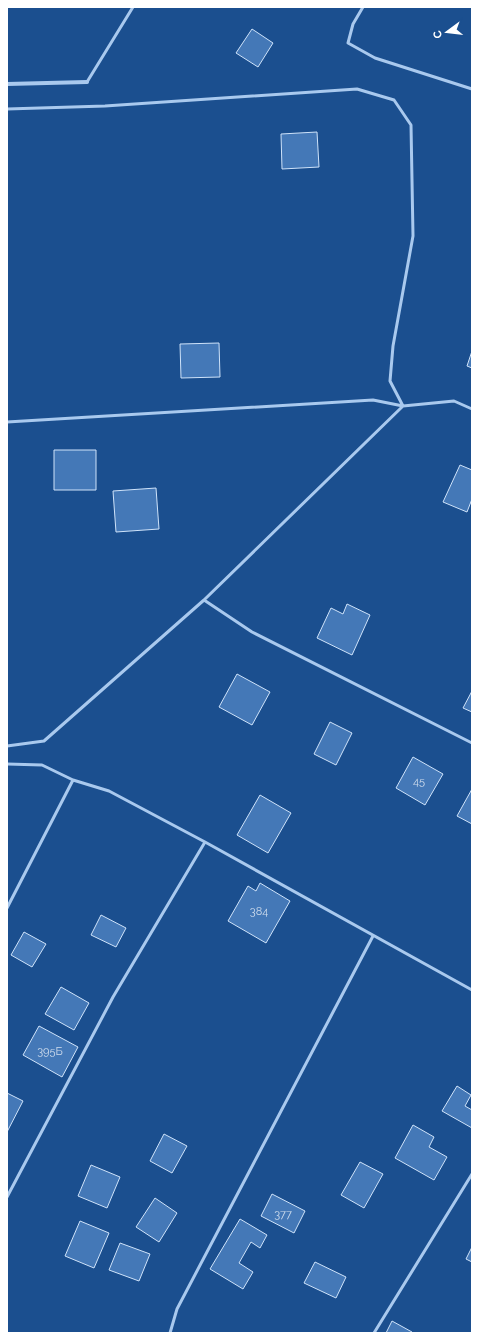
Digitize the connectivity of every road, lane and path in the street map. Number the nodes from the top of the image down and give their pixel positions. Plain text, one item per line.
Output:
1 (133, 7) edge
2 (363, 7) edge
3 (87, 82) joint
4 (7, 84) edge
5 (472, 89) edge
6 (7, 109) edge
7 (403, 406) junction
8 (472, 409) edge
9 (7, 422) edge
10 (204, 600) junction
11 (472, 743) edge
12 (7, 746) edge
13 (7, 764) edge
14 (73, 780) junction
15 (205, 842) junction
16 (7, 908) edge
17 (373, 936) junction
18 (472, 990) edge
19 (472, 1174) edge
20 (7, 1197) edge
21 (170, 1333) edge
22 (374, 1333) edge

1 - 3 lane
2 - 5 lane
3 - 4 street
6 - 7 lane
7 - 8 lane
7 - 9 lane
7 - 10 lane
10 - 11 lane
10 - 12 lane
13 - 14 lane
14 - 15 lane
14 - 16 lane
15 - 17 lane
15 - 20 lane
17 - 18 lane
17 - 21 lane
19 - 22 lane

